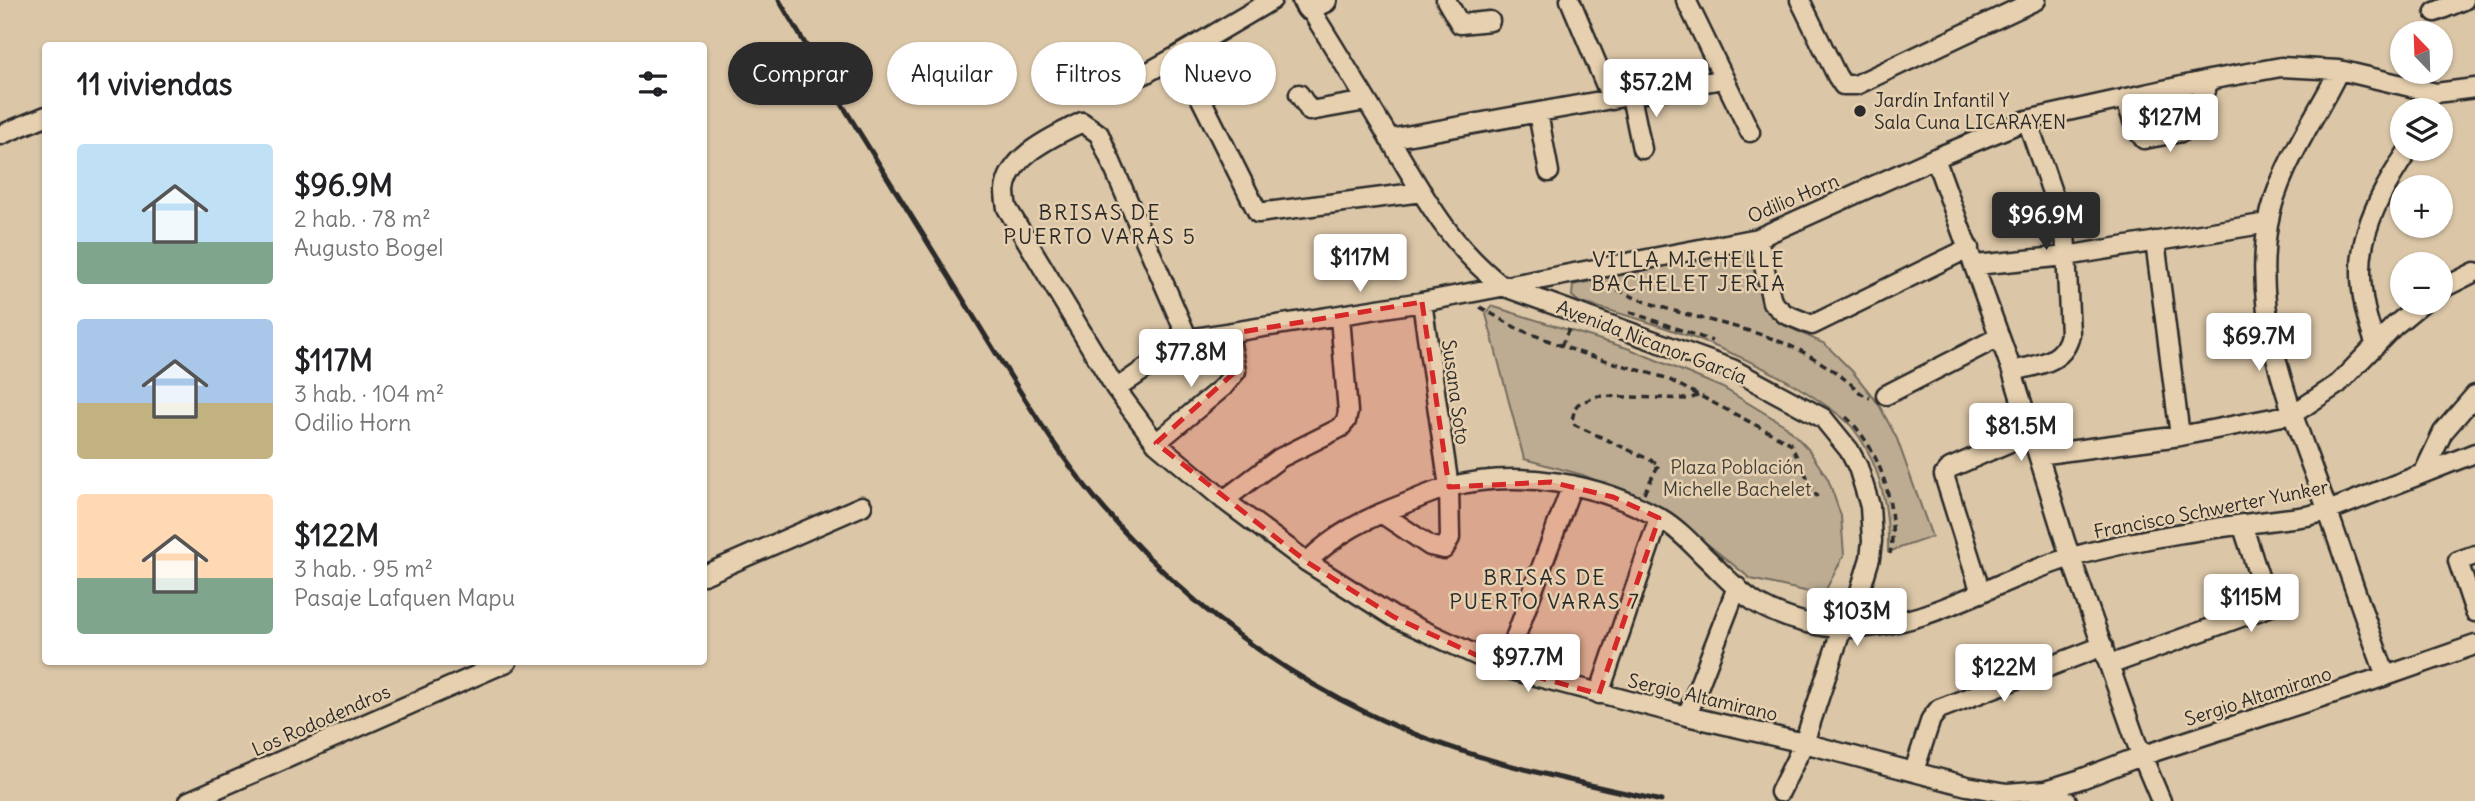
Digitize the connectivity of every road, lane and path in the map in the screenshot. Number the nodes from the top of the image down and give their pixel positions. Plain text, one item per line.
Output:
1 (1272, 0) edge
2 (1446, 0) edge
3 (1570, 0) edge
4 (1686, 0) edge
5 (1800, 0) edge
6 (2036, 0) edge
7 (2464, 0) edge
8 (1313, 2) edge
9 (2008, 6) edge
10 (2435, 12) dead end
11 (1490, 21) dead end
12 (1201, 42) edge
13 (2339, 70) junction
14 (1723, 79) junction
15 (2209, 80) junction
16 (2475, 88) edge
17 (1299, 94) dead end
18 (1631, 96) junction
19 (2125, 98) junction
20 (2422, 98) edge
21 (2446, 98) edge
22 (1612, 100) junction
23 (1366, 101) junction
24 (1204, 105) edge
25 (1538, 113) junction
26 (42, 118) edge
27 (2027, 120) junction
28 (1750, 132) dead end
29 (0, 135) edge
30 (1390, 139) junction
31 (1642, 149) dead end
32 (1935, 158) junction
33 (2402, 161) edge
34 (1549, 172) dead end
35 (1422, 192) junction
36 (2268, 222) junction
37 (1758, 238) junction
38 (2155, 241) junction
39 (1973, 256) junction
40 (2066, 256) junction
41 (1584, 271) junction
42 (2475, 272) edge
43 (1562, 275) junction
44 (2453, 283) edge
45 (1502, 286) junction
46 (1463, 294) junction
47 (1422, 302) junction
48 (1564, 307) junction
49 (1620, 309) dead end
50 (2407, 315) edge
51 (1340, 317) junction
52 (1229, 334) junction
53 (1999, 337) junction
54 (1188, 339) junction
55 (1720, 344) dead end
56 (2376, 345) junction
57 (2012, 371) junction
58 (1116, 389) junction
59 (1700, 395) junction
60 (1886, 395) joint
61 (2475, 395) edge
62 (2293, 414) junction
63 (1845, 415) dead end
64 (2031, 433) junction
65 (2180, 436) junction
66 (1156, 443) junction
67 (2475, 453) edge
68 (2038, 455) junction
69 (2424, 472) junction
70 (1572, 485) junction
71 (1449, 487) junction
72 (1817, 497) dead end
73 (1224, 500) junction
74 (862, 506) dead end
75 (1637, 508) junction
76 (2328, 511) junction
77 (1381, 513) junction
78 (1659, 517) junction
79 (2242, 524) junction
80 (2475, 555) edge
81 (2071, 557) junction
82 (1888, 560) dead end
83 (1307, 562) junction
84 (707, 574) edge
85 (1737, 587) junction
86 (1981, 593) junction
87 (2475, 612) edge
88 (1842, 628) junction
89 (2475, 645) edge
90 (2103, 646) junction
91 (500, 665) edge
92 (2109, 665) junction
93 (1504, 668) junction
94 (2386, 677) junction
95 (1599, 694) junction
96 (1688, 716) junction
97 (1804, 743) junction
98 (2141, 756) junction
99 (1913, 771) junction
100 (2046, 790) junction
101 (1780, 792) dead end
102 (189, 801) edge
103 (2067, 801) edge
104 (2161, 801) edge

1 - 12 street
2 - 11 street
3 - 22 street
4 - 14 street
5 - 9 street
6 - 9 street
7 - 10 street
8 - 23 street, Avenida Nicanor García
13 - 15 street, Odilio Horn
13 - 20 street, Odilio Horn
13 - 36 street
14 - 18 street
14 - 28 street
15 - 19 street, Odilio Horn
15 - 19 street
16 - 21 street, Odilio Horn
17 - 23 street
18 - 22 street
18 - 31 street
19 - 27 street, Odilio Horn
22 - 25 street
23 - 30 street, Avenida Nicanor García
24 - 35 street
25 - 30 street
25 - 34 street
26 - 29 street
27 - 32 street, Odilio Horn
27 - 40 street
30 - 35 street, Avenida Nicanor García
32 - 37 street, Odilio Horn
32 - 39 street
33 - 56 street
35 - 45 street, Avenida Nicanor García
36 - 38 street
36 - 62 street
37 - 39 street
37 - 41 street, Odilio Horn
38 - 40 street
38 - 65 street
39 - 40 street
39 - 53 street
40 - 57 street
41 - 43 street, Odilio Horn
41 - 60 path
42 - 44 street
43 - 45 street, Odilio Horn
43 - 48 street
45 - 46 street, Odilio Horn
45 - 48 street, Avenida Nicanor García
46 - 47 street, Odilio Horn
46 - 59 path
47 - 51 street, Odilio Horn
47 - 71 street, Susana Soto
48 - 88 street, Avenida Nicanor García
49 - 55 path
50 - 56 street
51 - 52 street, Odilio Horn
51 - 73 street
52 - 54 street, Odilio Horn
52 - 66 street
53 - 57 street
53 - 60 street
54 - 58 street
54 - 58 street, Sergio Altamirano
56 - 62 street
57 - 64 street
58 - 66 street, Sergio Altamirano
59 - 72 path
59 - 75 path
61 - 69 street
62 - 65 street
62 - 76 street
63 - 82 path
64 - 68 street
64 - 86 street
65 - 68 street
66 - 73 street, Sergio Altamirano
67 - 69 street, Francisco Schwerter Yunker
68 - 81 street
69 - 76 street, Francisco Schwerter Yunker
70 - 71 street, Francisco Schwerter Yunker
70 - 75 street, Francisco Schwerter Yunker
70 - 93 street
71 - 77 street, Francisco Schwerter Yunker
71 - 77 street, Susana Soto
73 - 83 street, Sergio Altamirano
74 - 84 street
75 - 78 street, Francisco Schwerter Yunker
76 - 79 street, Francisco Schwerter Yunker
76 - 94 street
77 - 83 street, Francisco Schwerter Yunker
78 - 85 street, Francisco Schwerter Yunker
78 - 95 street
79 - 81 street, Francisco Schwerter Yunker
79 - 92 street
80 - 87 street
81 - 86 street, Francisco Schwerter Yunker
81 - 90 street
83 - 93 street, Sergio Altamirano
85 - 88 street, Francisco Schwerter Yunker
85 - 96 street
86 - 88 street, Francisco Schwerter Yunker
88 - 97 street, Avenida Nicanor García
89 - 94 street, Sergio Altamirano
90 - 92 street
90 - 99 street
91 - 102 street, Los Rododendros
92 - 98 street
93 - 95 street, Sergio Altamirano
94 - 98 street, Sergio Altamirano
95 - 96 street, Sergio Altamirano
96 - 97 street, Sergio Altamirano
97 - 99 street, Sergio Altamirano
97 - 101 street, Avenida Nicanor García
98 - 100 street, Sergio Altamirano
98 - 104 street
99 - 100 street, Sergio Altamirano
100 - 103 street

